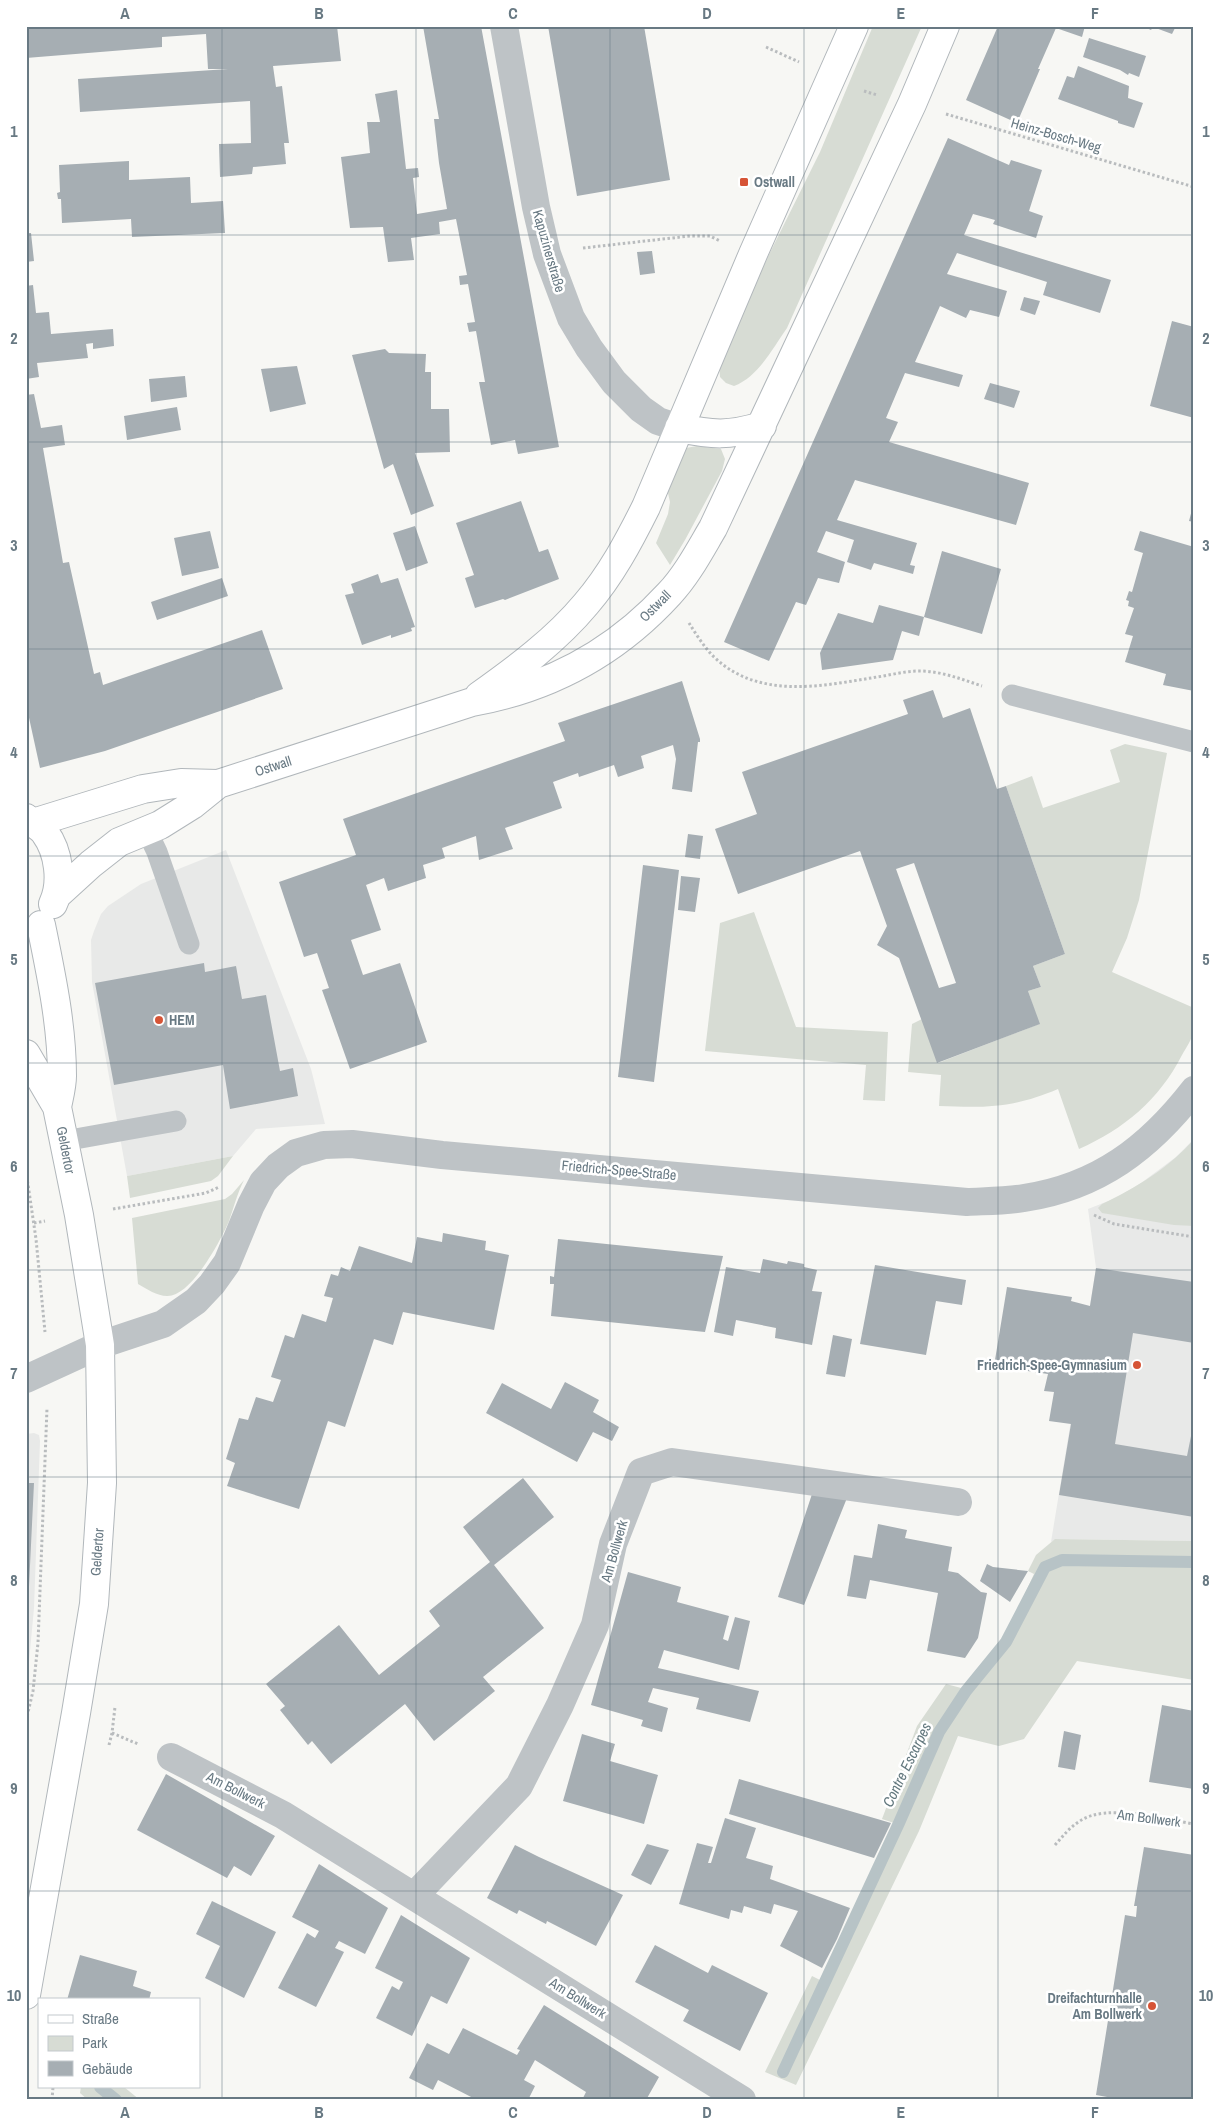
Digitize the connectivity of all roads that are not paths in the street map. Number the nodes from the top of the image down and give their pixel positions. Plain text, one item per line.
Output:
1 (504, 26) edge
2 (854, 26) edge
3 (945, 26) edge
4 (762, 426) junction
5 (679, 428) junction
6 (1012, 695) road end
7 (472, 702) junction
8 (1194, 742) edge
9 (218, 784) junction
10 (29, 821) edge
11 (147, 831) junction
12 (57, 896) junction
13 (33, 931) edge
14 (189, 944) dead end
15 (26, 1054) edge
16 (1194, 1090) edge
17 (57, 1107) junction
18 (176, 1122) dead end
19 (64, 1141) junction
20 (100, 1345) junction
21 (37, 1374) edge
22 (958, 1502) dead end
23 (171, 1757) road end
24 (415, 1895) junction
25 (26, 1995) edge
26 (742, 2100) edge

1 - 5 street, Kapuzinerstraße
2 - 5 main road, Ostwall
3 - 4 main road, Ostwall
4 - 5 main road
4 - 7 main road, Ostwall
5 - 7 main road, Ostwall
6 - 8 lane
7 - 9 main road, Ostwall
9 - 10 main road, Ostwall
9 - 11 main road, Ostwall
10 - 12 main road
11 - 12 main road, Ostwall
11 - 14 lane
12 - 13 main road
13 - 17 main road, Geldertor
15 - 17 main road, Geldertor
16 - 20 street, Friedrich-Spee-Straße
17 - 19 main road, Geldertor
18 - 19 lane
19 - 20 main road, Geldertor
20 - 21 street, Friedrich-Spee-Straße
20 - 25 main road, Geldertor
22 - 24 street, Am Bollwerk
23 - 24 street, Am Bollwerk
24 - 26 street, Am Bollwerk

